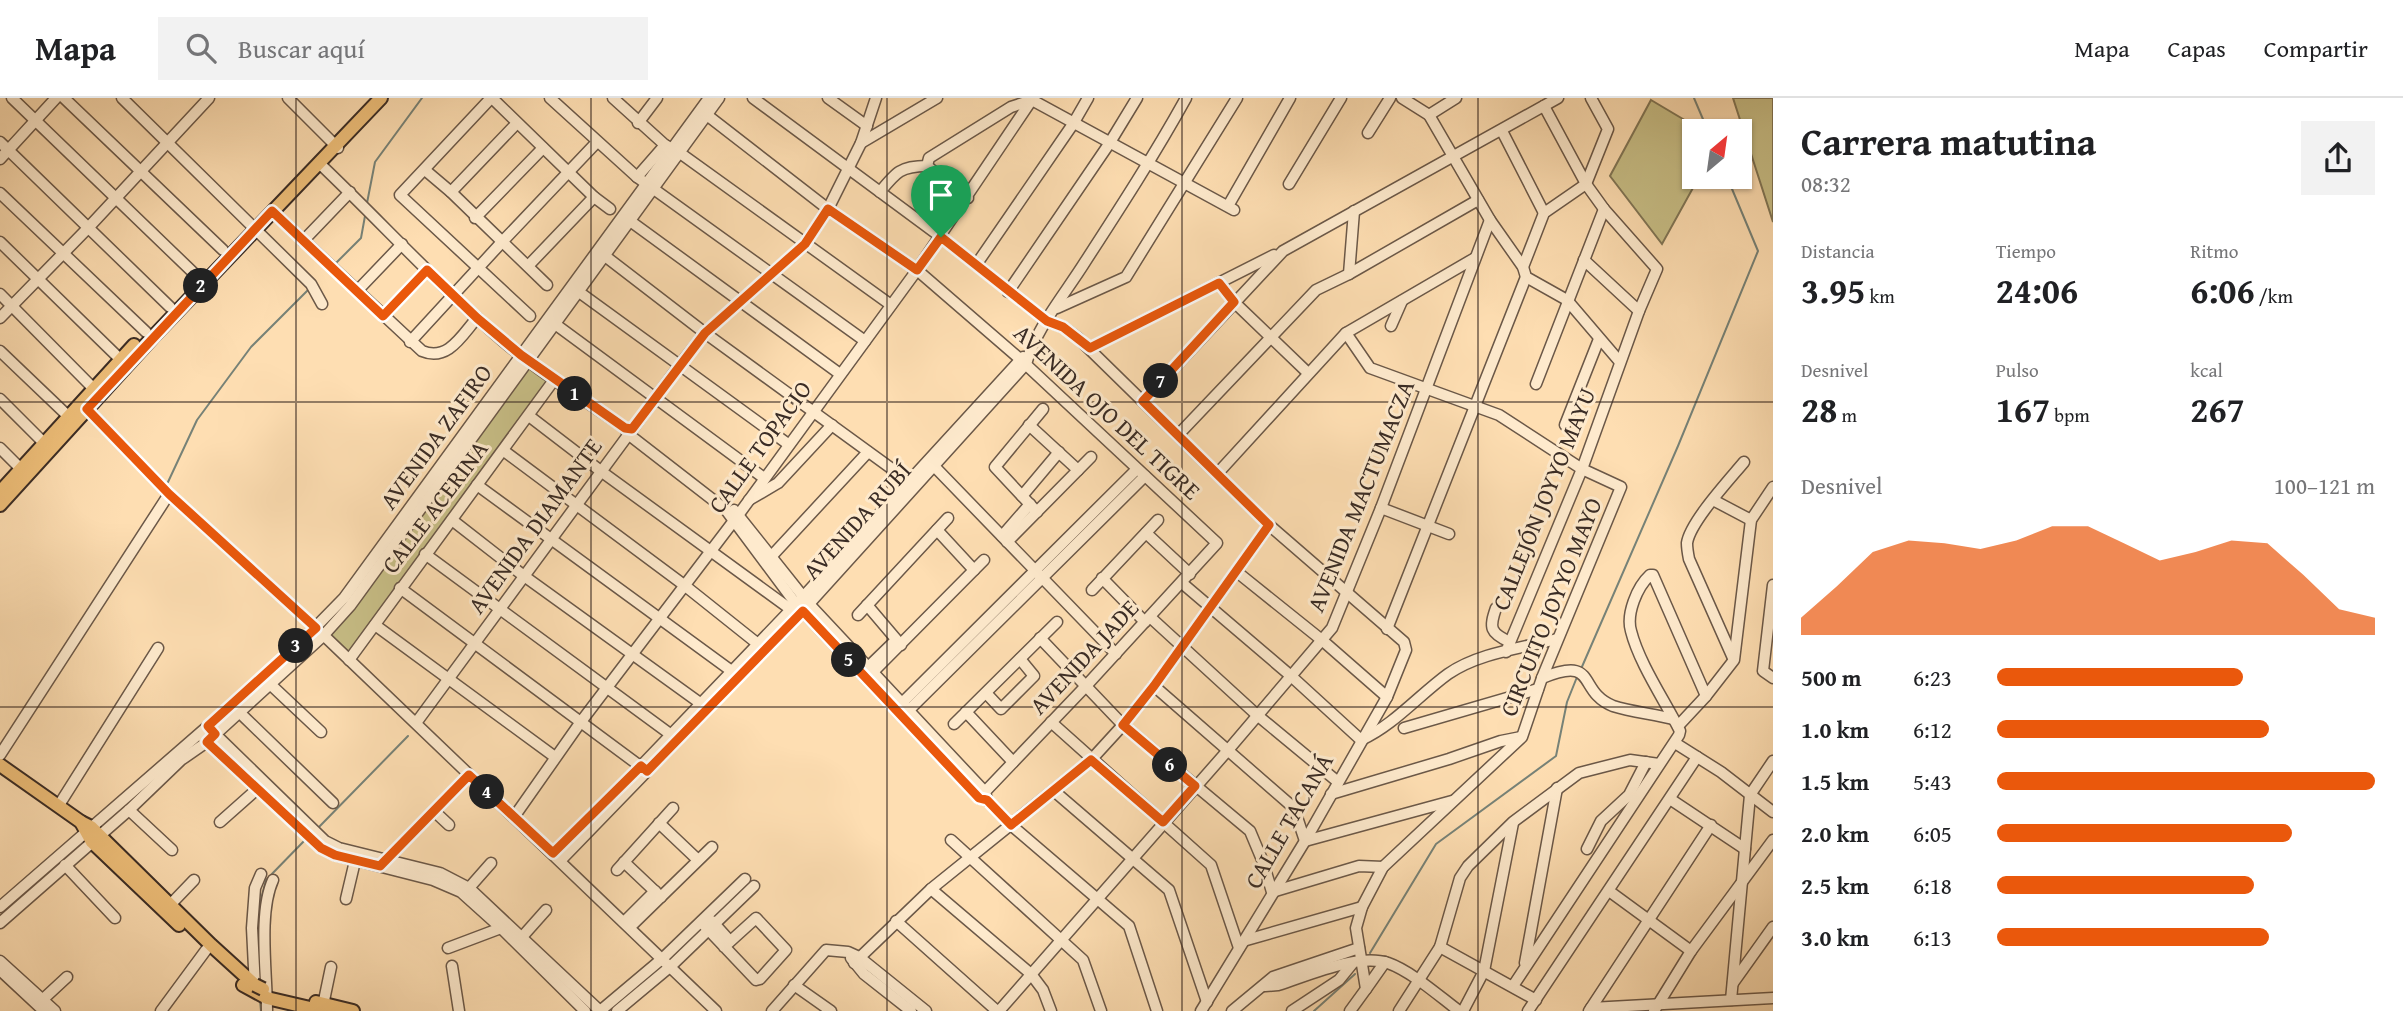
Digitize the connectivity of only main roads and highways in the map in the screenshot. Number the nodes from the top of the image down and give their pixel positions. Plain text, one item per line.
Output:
1 (371, 98) edge
2 (381, 98) edge
3 (333, 142) junction
4 (255, 227) junction
5 (201, 280) junction
6 (0, 501) edge
7 (0, 765) edge
8 (90, 832) junction
9 (261, 993) edge
10 (323, 1008) edge
11 (353, 1011) edge

1 - 3 main road
2 - 3 main road
3 - 4 main road
3 - 4 main road
4 - 5 main road
4 - 5 main road
5 - 6 main road
5 - 6 main road
7 - 8 main road
8 - 9 main road
8 - 9 main road
9 - 10 main road
10 - 11 main road

